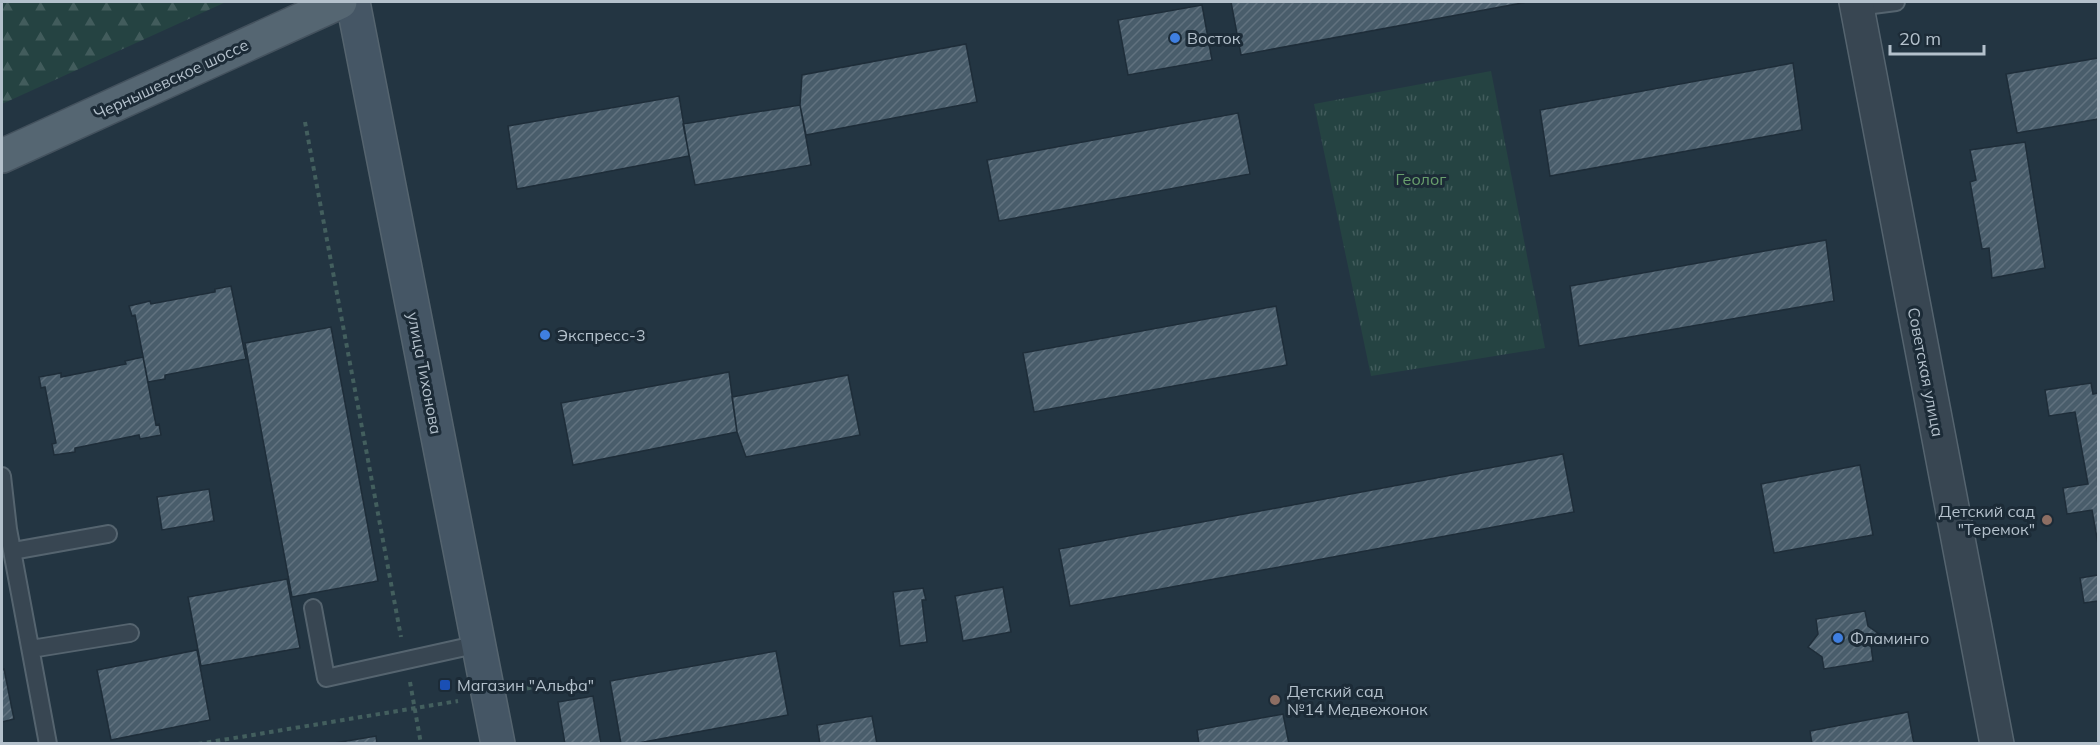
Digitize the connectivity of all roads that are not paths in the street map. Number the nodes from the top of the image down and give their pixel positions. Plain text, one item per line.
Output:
1 (340, 2) edge
2 (353, 2) edge
3 (1896, 2) edge
4 (1856, 4) edge
5 (2, 156) edge
6 (2, 476) edge
7 (108, 534) dead end
8 (13, 551) junction
9 (314, 608) dead end
10 (130, 633) dead end
11 (479, 644) junction
12 (31, 650) junction
13 (48, 744) edge
14 (498, 744) edge
15 (1997, 744) edge

1 - 5 main road, Чернышевское шоссе
2 - 11 main road, улица Тихонова
3 - 4 lane
4 - 15 street, Советская улица
6 - 8 lane
7 - 8 lane
8 - 12 lane
9 - 11 lane
10 - 12 lane
11 - 14 main road, улица Тихонова
12 - 13 lane

